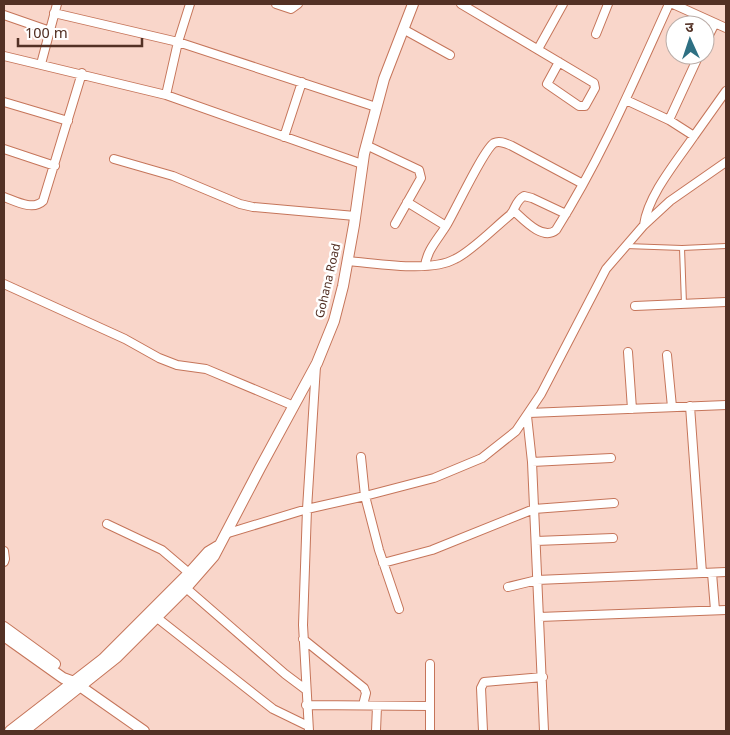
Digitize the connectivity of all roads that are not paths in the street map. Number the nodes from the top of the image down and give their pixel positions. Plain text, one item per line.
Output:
1 (57, 4) edge
2 (190, 4) edge
3 (276, 4) edge
4 (298, 4) edge
5 (413, 4) edge
6 (461, 4) edge
7 (563, 4) edge
8 (608, 4) edge
9 (669, 4) edge
10 (673, 4) edge
11 (54, 13) junction
12 (4, 15) edge
13 (697, 15) edge
14 (715, 23) edge
15 (726, 28) edge
16 (403, 29) junction
17 (50, 31) junction
18 (596, 34) dead end
19 (178, 42) junction
20 (538, 49) junction
21 (450, 55) dead end
22 (4, 56) edge
23 (559, 62) junction
24 (41, 64) junction
25 (695, 65) edge
26 (82, 73) junction
27 (302, 82) junction
28 (726, 91) edge
29 (166, 95) junction
30 (626, 100) junction
31 (4, 102) edge
32 (376, 107) junction
33 (669, 120) junction
34 (68, 121) junction
35 (694, 136) junction
36 (284, 137) junction
37 (366, 145) junction
38 (4, 149) edge
39 (114, 159) dead end
40 (726, 162) edge
41 (362, 164) junction
42 (55, 166) junction
43 (583, 184) junction
44 (4, 197) edge
45 (407, 202) junction
46 (514, 211) junction
47 (566, 214) junction
48 (355, 216) junction
49 (395, 224) dead end
50 (644, 225) junction
51 (446, 226) junction
52 (624, 246) junction
53 (726, 246) edge
54 (682, 248) junction
55 (347, 261) junction
56 (425, 266) junction
57 (4, 284) edge
58 (726, 302) edge
59 (684, 304) junction
60 (635, 306) dead end
61 (628, 352) dead end
62 (668, 356) dead end
63 (316, 366) junction
64 (726, 405) edge
65 (294, 406) junction
66 (690, 406) junction
67 (672, 407) junction
68 (632, 409) junction
69 (528, 414) junction
70 (361, 457) dead end
71 (611, 458) dead end
72 (532, 462) junction
73 (365, 496) junction
74 (614, 503) dead end
75 (307, 509) junction
76 (534, 509) junction
77 (107, 524) dead end
78 (225, 534) junction
79 (614, 538) dead end
80 (536, 541) junction
81 (218, 546) junction
82 (4, 551) edge
83 (4, 562) edge
84 (383, 563) junction
85 (726, 572) edge
86 (189, 573) junction
87 (702, 573) junction
88 (712, 573) junction
89 (537, 580) junction
90 (508, 586) dead end
91 (186, 588) junction
92 (398, 609) dead end
93 (714, 610) junction
94 (726, 610) edge
95 (156, 617) junction
96 (539, 617) junction
97 (4, 626) edge
98 (4, 636) edge
99 (303, 639) junction
100 (430, 664) dead end
101 (543, 677) junction
102 (75, 683) junction
103 (305, 689) junction
104 (306, 705) junction
105 (363, 706) junction
106 (377, 706) junction
107 (430, 706) junction
108 (8, 728) edge
109 (309, 729) edge
110 (24, 731) edge
111 (144, 731) edge
112 (376, 731) edge
113 (430, 731) edge
114 (483, 731) edge
115 (544, 731) edge

1 - 11 street
2 - 19 street
3 - 4 street
5 - 16 main road, Gohana Road
6 - 20 street
7 - 20 street
8 - 18 street
9 - 30 street
10 - 13 street
11 - 17 street
11 - 19 street
12 - 17 street
14 - 15 street
16 - 21 street
16 - 32 main road, Gohana Road
17 - 24 street
19 - 27 street
19 - 29 street
20 - 23 street
22 - 24 street
23 - 23 street
24 - 26 street
25 - 33 street
26 - 29 street
26 - 34 street
27 - 32 street
27 - 36 street
28 - 35 street
29 - 36 street
30 - 33 street
30 - 43 street
31 - 34 street
32 - 37 main road, Gohana Road
33 - 35 street
34 - 42 street
35 - 50 street
36 - 41 street
37 - 41 main road, Gohana Road
37 - 45 street
38 - 42 street
39 - 48 street
40 - 50 street
41 - 48 main road, Gohana Road
42 - 44 street
43 - 47 street
43 - 51 street
45 - 49 street
45 - 51 street
46 - 47 street
46 - 47 street
46 - 56 street
48 - 55 main road, Gohana Road
50 - 52 street
51 - 56 street
52 - 54 lane
52 - 69 street
53 - 54 lane
54 - 59 lane
55 - 56 street
55 - 63 main road, Gohana Road
57 - 65 street
58 - 59 street
59 - 60 street
61 - 68 street
62 - 67 street
63 - 65 main road, Gohana Road
63 - 75 street
64 - 66 street
65 - 78 main road, Gohana Road
66 - 67 street
66 - 87 street
67 - 68 street
68 - 69 street
69 - 72 street
69 - 73 street
70 - 73 street
71 - 72 street
72 - 76 street
73 - 75 street
73 - 84 street
74 - 76 street
75 - 78 street
75 - 99 street
76 - 80 street
76 - 84 street
77 - 86 street
78 - 81 main road, Gohana Road
79 - 80 street
80 - 89 street
81 - 86 main road
81 - 91 main road, Gohana Road
82 - 83 street
84 - 92 street
85 - 88 street
86 - 102 main road
87 - 88 street
87 - 89 street
88 - 93 street
89 - 90 street
89 - 96 street
91 - 95 main road, Gohana Road
91 - 103 street
93 - 94 street
93 - 96 street
95 - 102 main road, Gohana Road
95 - 109 street
96 - 101 street
97 - 102 main road
98 - 102 main road
99 - 103 street
99 - 105 street
100 - 107 street
101 - 114 street
101 - 115 street
102 - 108 main road
102 - 110 main road
102 - 111 main road
103 - 104 street
104 - 105 street
104 - 109 street
105 - 106 street
106 - 107 street
106 - 112 street
107 - 113 street

